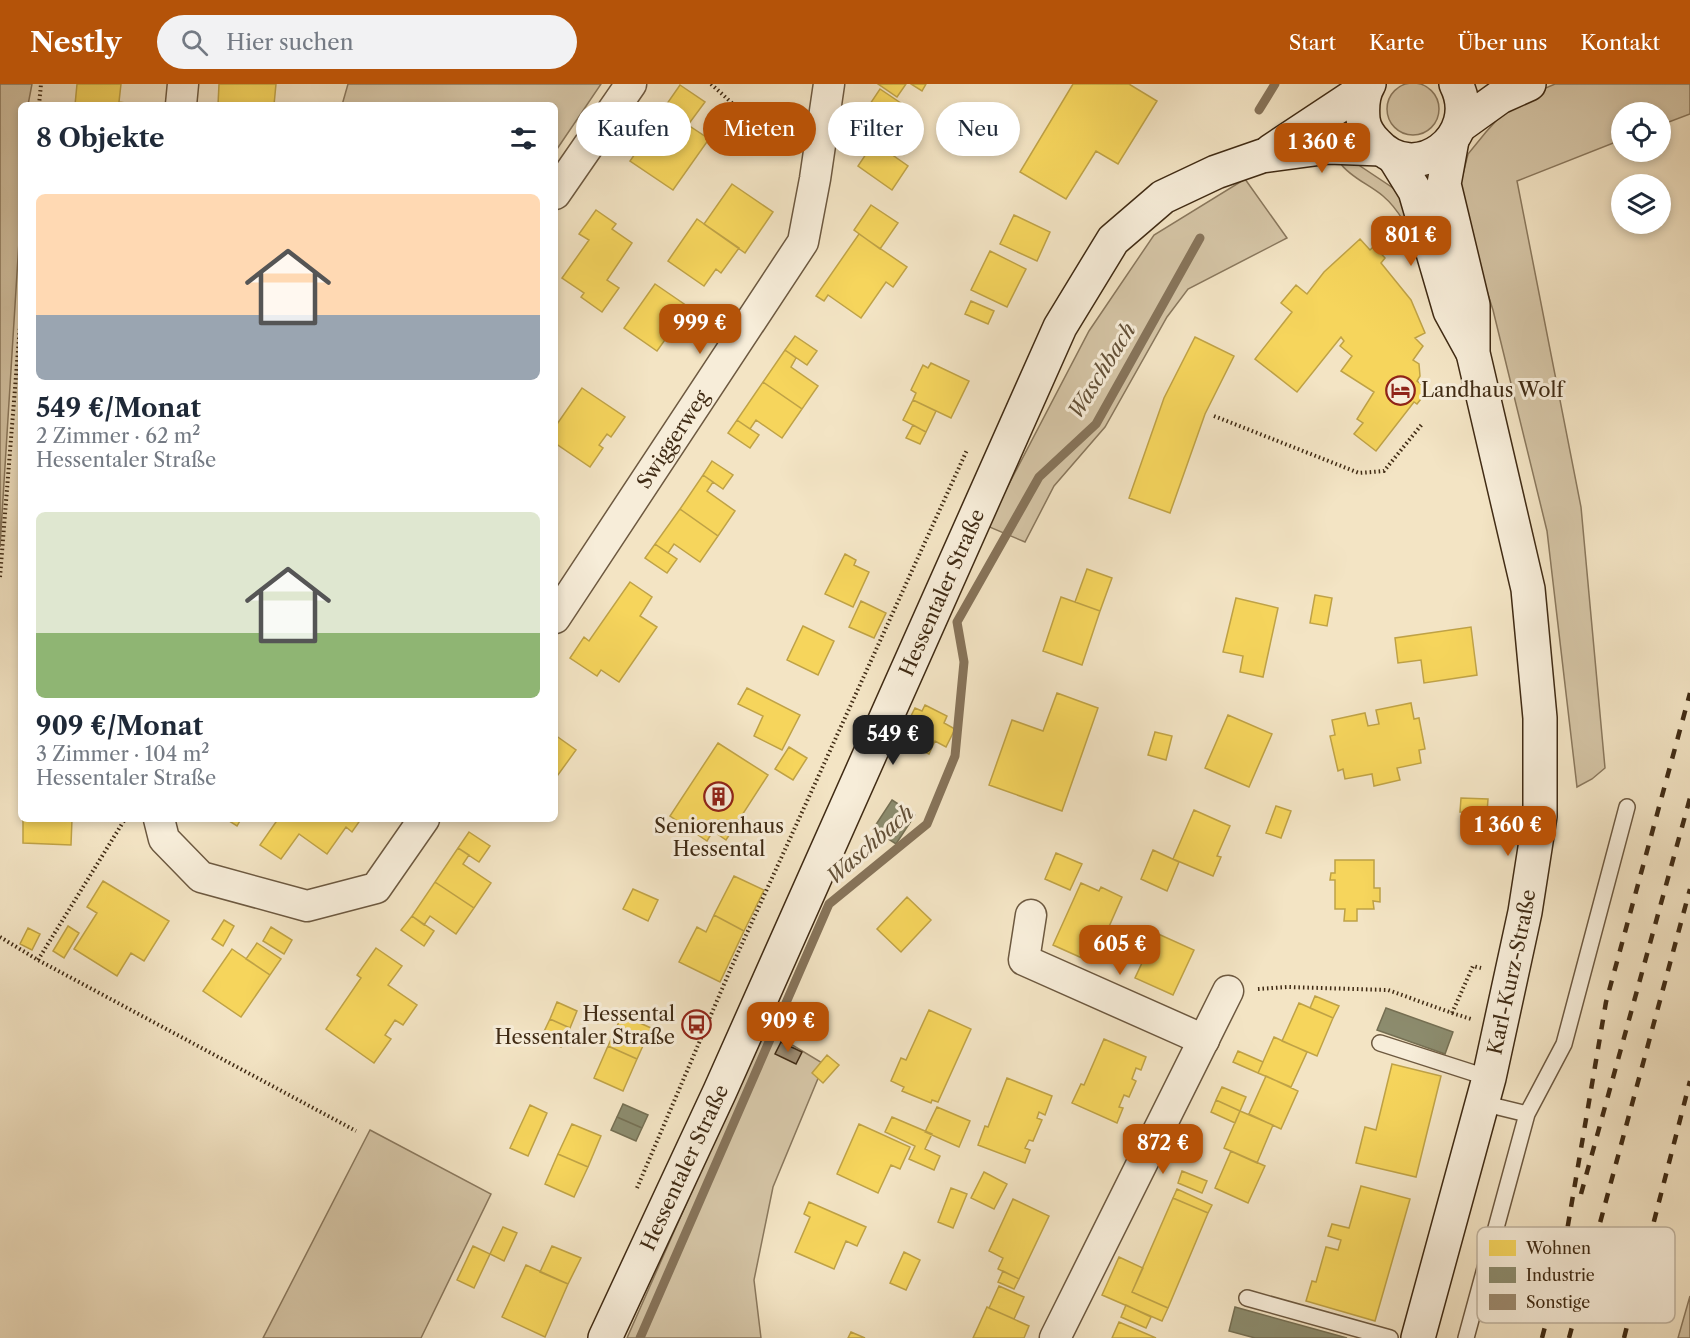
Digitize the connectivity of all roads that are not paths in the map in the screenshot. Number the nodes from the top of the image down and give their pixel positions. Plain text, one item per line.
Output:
1 (183, 84) edge
2 (631, 84) edge
3 (829, 84) edge
4 (1456, 84) edge
5 (1529, 84) edge
6 (1368, 86) edge
7 (181, 102) edge
8 (1456, 133) junction
9 (1387, 153) junction
10 (1262, 156) junction
11 (558, 190) edge
12 (1473, 353) junction
13 (558, 613) edge
14 (1627, 807) dead end
15 (160, 822) edge
16 (422, 822) edge
17 (1031, 915) dead end
18 (1228, 991) road end
19 (1203, 1040) junction
20 (1380, 1043) dead end
21 (1486, 1090) junction
22 (1527, 1114) junction
23 (1496, 1227) edge
24 (1247, 1298) dead end
25 (1477, 1298) edge
26 (605, 1338) edge
27 (1055, 1338) edge
28 (1390, 1338) edge
29 (1418, 1338) edge
30 (1466, 1338) edge

1 - 7 street
2 - 11 street
3 - 13 street, Swiggerweg
4 - 8 main road, Karl-Kurz-Straße
5 - 8 main road, Hessentaler Straße
6 - 9 main road, Karl-Kurz-Straße
6 - 10 main road, Hessentaler Straße
8 - 9 main road, Hessentaler Straße
8 - 12 main road, Karl-Kurz-Straße
9 - 10 main road, Hessentaler Straße
9 - 12 main road, Karl-Kurz-Straße
10 - 26 main road, Hessentaler Straße
12 - 21 main road, Karl-Kurz-Straße
14 - 22 lane
15 - 16 street
17 - 19 street
18 - 19 street
19 - 27 street
20 - 21 lane
21 - 22 lane
21 - 29 main road, Karl-Kurz-Straße
22 - 23 lane
24 - 28 lane
25 - 30 lane

